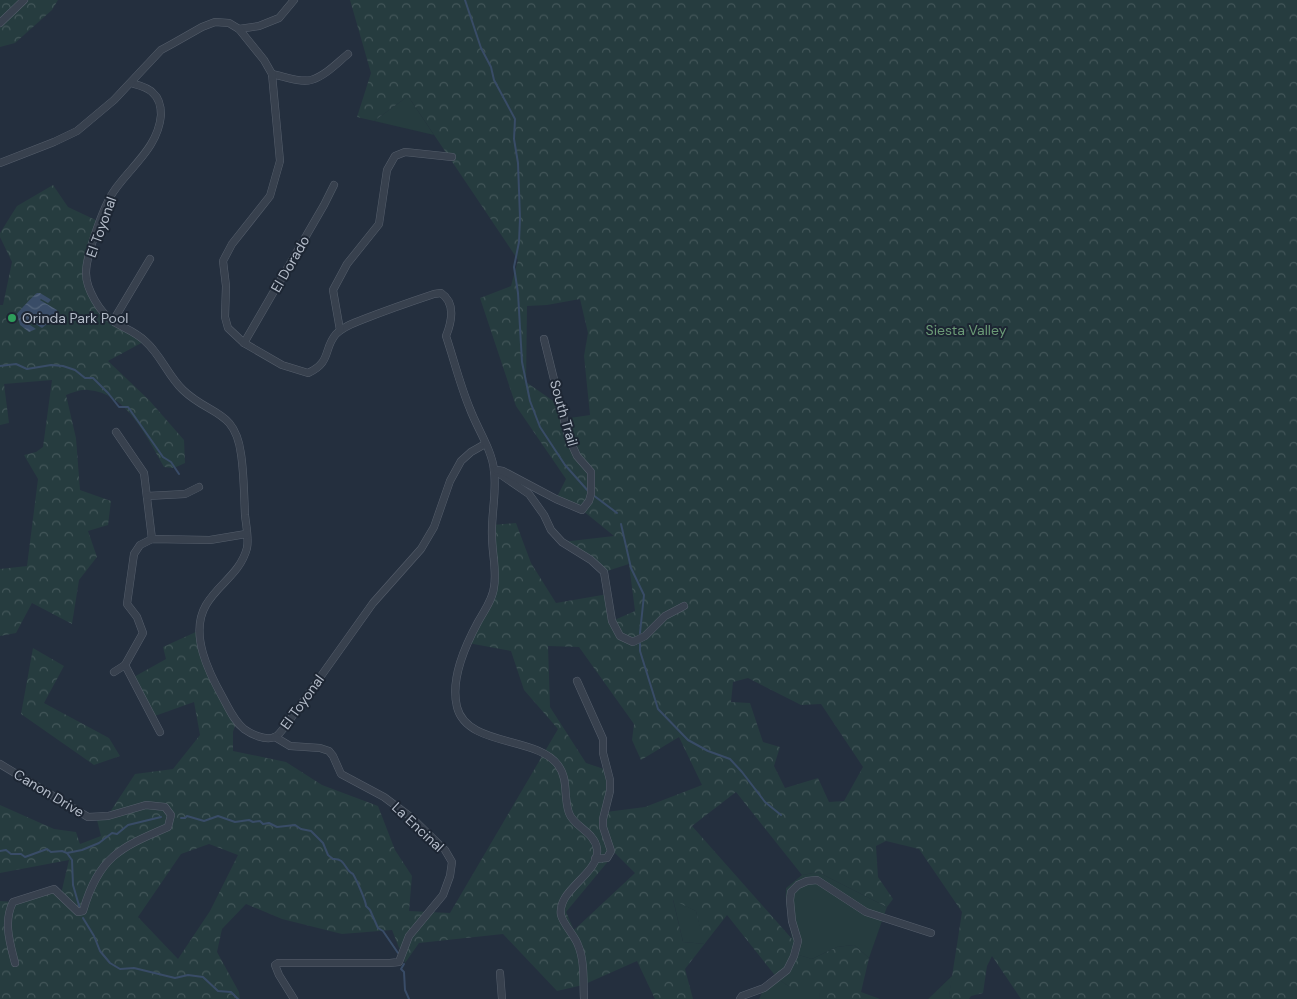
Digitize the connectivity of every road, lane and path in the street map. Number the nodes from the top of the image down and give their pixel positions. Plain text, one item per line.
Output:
1 (24, 0) edge
2 (294, 0) edge
3 (0, 23) edge
4 (239, 29) junction
5 (348, 54) dead end
6 (272, 74) junction
7 (131, 83) junction
8 (452, 157) dead end
9 (0, 163) edge
10 (334, 185) dead end
11 (150, 259) dead end
12 (113, 321) junction
13 (340, 330) junction
14 (544, 339) dead end
15 (244, 343) junction
16 (116, 432) dead end
17 (486, 444) junction
18 (494, 470) junction
19 (199, 487) dead end
20 (147, 496) junction
21 (246, 534) junction
22 (152, 539) junction
23 (684, 606) dead end
24 (125, 665) junction
25 (114, 672) dead end
26 (577, 681) dead end
27 (160, 732) dead end
28 (275, 737) junction
29 (0, 764) edge
30 (595, 859) junction
31 (932, 933) dead end
32 (15, 963) dead end
33 (500, 973) dead end
34 (294, 999) edge
35 (502, 999) edge
36 (584, 999) edge
37 (740, 999) edge

1 - 3 street
2 - 4 street
4 - 6 street
4 - 7 street
5 - 6 street
6 - 15 street
7 - 9 street
7 - 12 street, El Toyonal
8 - 13 street
10 - 15 street, El Dorado
11 - 12 street
12 - 21 street, El Toyonal
13 - 15 street
13 - 17 street
14 - 18 street, South Trail
16 - 20 street
17 - 18 street
17 - 28 street, El Toyonal
18 - 23 street
18 - 30 street
19 - 20 street
20 - 22 street
21 - 22 street
21 - 28 street, El Toyonal
22 - 24 street
24 - 25 street
24 - 27 street
26 - 30 street
28 - 34 street, La Encinal
29 - 32 street, Canon Drive
30 - 36 street
31 - 37 street
33 - 35 street

